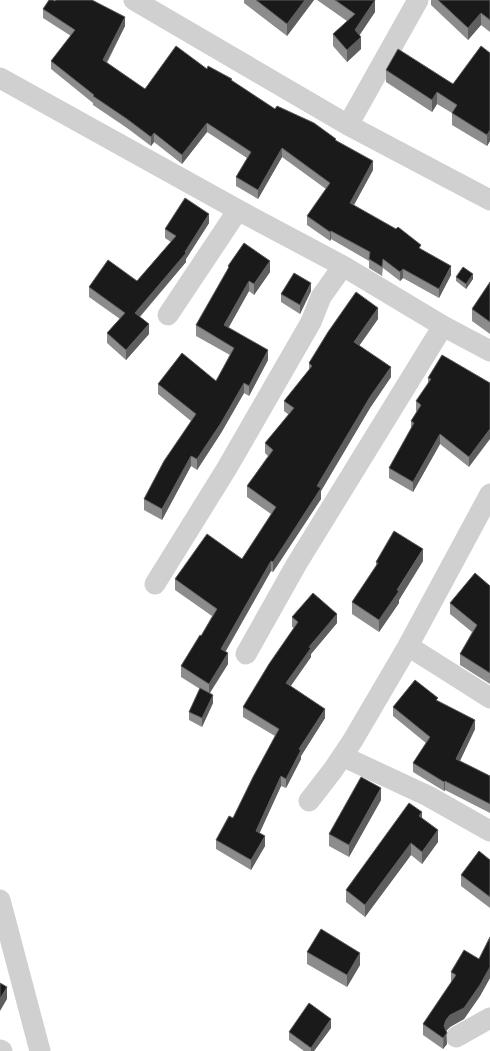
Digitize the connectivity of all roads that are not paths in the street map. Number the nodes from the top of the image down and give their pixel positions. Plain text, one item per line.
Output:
1 (134, 0) edge
2 (418, 0) edge
3 (0, 78) edge
4 (348, 125) junction
5 (490, 200) edge
6 (238, 210) junction
7 (343, 266) junction
8 (168, 315) dead end
9 (443, 326) junction
10 (490, 350) edge
11 (490, 494) edge
12 (155, 584) dead end
13 (408, 646) junction
14 (246, 654) dead end
15 (490, 698) edge
16 (342, 756) junction
17 (309, 801) dead end
18 (490, 831) edge
19 (0, 900) edge
20 (490, 1018) edge
21 (456, 1037) dead end
22 (40, 1051) edge

1 - 4 street
2 - 4 street
3 - 6 street
4 - 5 street
6 - 7 street
6 - 8 street
7 - 9 street
7 - 12 street
9 - 10 street
9 - 14 street
11 - 13 street
13 - 15 street
13 - 16 street
16 - 17 street
16 - 18 street
19 - 22 street
20 - 21 street

